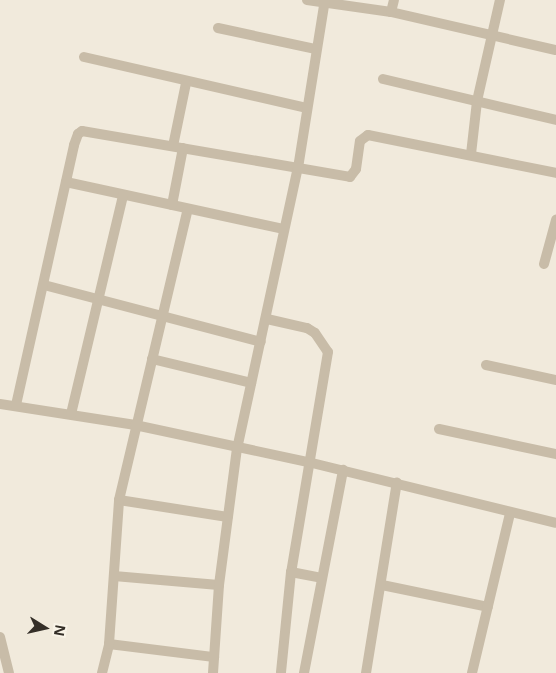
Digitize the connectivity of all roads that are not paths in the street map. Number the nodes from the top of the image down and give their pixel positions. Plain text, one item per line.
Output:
1 (307, 0) edge
2 (394, 0) edge
3 (500, 0) edge
4 (324, 2) edge
5 (391, 12) junction
6 (218, 28) dead end
7 (493, 33) junction
8 (315, 49) junction
9 (556, 50) edge
10 (84, 57) dead end
11 (383, 79) dead end
12 (186, 83) junction
13 (478, 101) junction
14 (306, 108) junction
15 (556, 120) edge
16 (178, 147) junction
17 (471, 154) junction
18 (298, 168) junction
19 (556, 174) edge
20 (66, 182) junction
21 (123, 195) junction
22 (172, 205) junction
23 (188, 209) junction
24 (556, 220) edge
25 (283, 229) junction
26 (544, 264) dead end
27 (44, 285) junction
28 (100, 302) junction
29 (164, 316) junction
30 (267, 319) junction
31 (261, 342) junction
32 (152, 359) junction
33 (486, 365) dead end
34 (556, 380) edge
35 (251, 383) junction
36 (0, 404) edge
37 (16, 405) junction
38 (71, 414) junction
39 (136, 425) junction
40 (440, 429) dead end
41 (237, 449) junction
42 (556, 452) edge
43 (308, 462) junction
44 (343, 470) junction
45 (397, 482) junction
46 (119, 500) junction
47 (510, 513) junction
48 (228, 517) junction
49 (556, 523) edge
50 (291, 572) junction
51 (114, 576) junction
52 (322, 578) junction
53 (220, 585) junction
54 (382, 585) junction
55 (488, 607) junction
56 (0, 637) edge
57 (109, 644) junction
58 (214, 657) junction
59 (9, 673) edge
60 (102, 673) edge
61 (213, 673) edge
62 (281, 673) edge
63 (304, 673) edge
64 (366, 673) edge
65 (472, 673) edge

1 - 4 street
2 - 5 street
3 - 7 street
4 - 5 street
4 - 8 street
5 - 7 street
6 - 8 street
7 - 9 street
7 - 13 street
8 - 14 street
10 - 12 street
11 - 13 street
12 - 14 street
12 - 16 street
13 - 15 street
13 - 17 street
14 - 18 street
16 - 18 street
16 - 20 street
16 - 22 street
17 - 18 street
17 - 19 street
18 - 25 street
20 - 21 street
20 - 27 street
21 - 22 street
21 - 28 street
22 - 23 street
23 - 25 street
23 - 29 street
24 - 26 street
25 - 30 street
27 - 28 street
27 - 37 street
28 - 29 street
28 - 38 street
29 - 31 street
29 - 32 street
30 - 31 street
30 - 43 street
31 - 35 street
32 - 35 street
32 - 39 street
33 - 34 street
35 - 41 street
36 - 37 street
37 - 38 street
38 - 39 street
39 - 41 street
39 - 46 street
40 - 42 street
41 - 43 street
41 - 48 street
43 - 44 street
43 - 50 street
44 - 45 street
44 - 52 street
45 - 47 street
45 - 54 street
46 - 48 street
46 - 51 street
47 - 49 street
47 - 55 street
48 - 53 street
50 - 52 street
50 - 62 street
51 - 53 street
51 - 57 street
52 - 63 street
53 - 58 street
54 - 55 street
54 - 64 street
55 - 65 street
56 - 59 street
57 - 58 street
57 - 60 street
58 - 61 street

